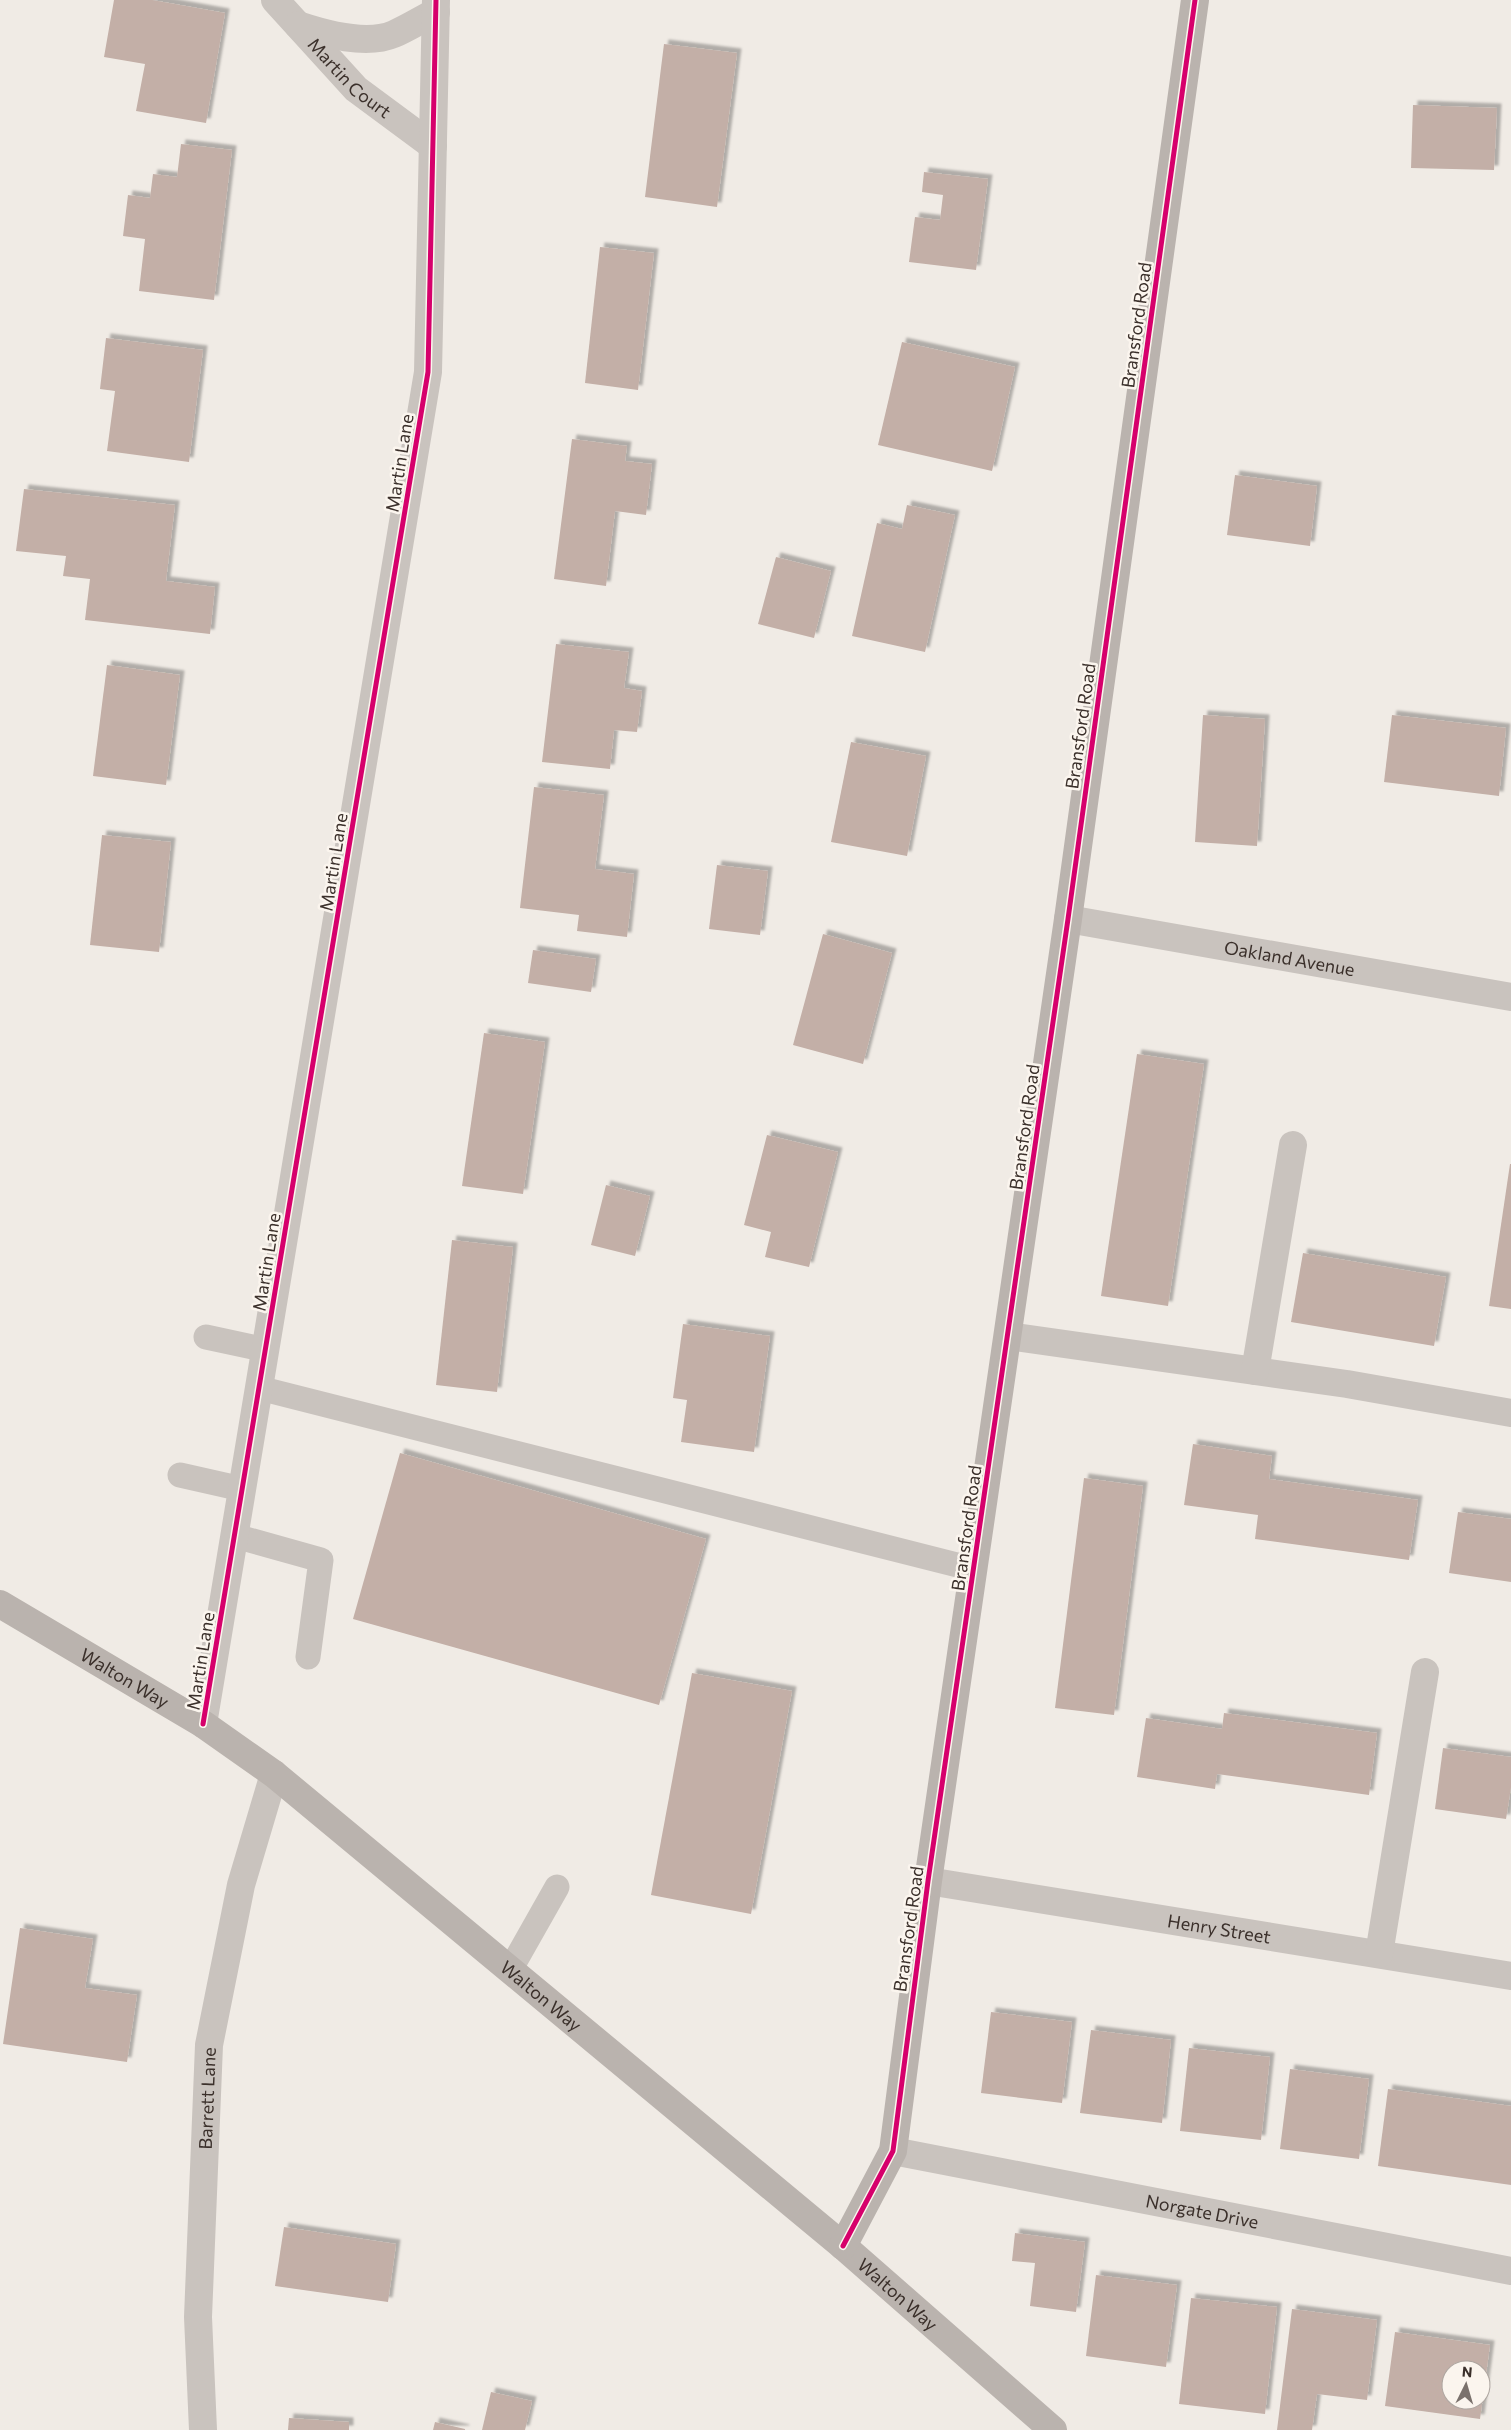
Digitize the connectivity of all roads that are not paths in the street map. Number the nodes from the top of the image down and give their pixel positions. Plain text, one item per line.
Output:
1 (274, 0) edge
2 (1195, 0) edge
3 (436, 6) edge
4 (297, 24) junction
5 (433, 146) junction
6 (1068, 919) junction
7 (1511, 997) edge
8 (1292, 1145) dead end
9 (1008, 1336) junction
10 (206, 1337) dead end
11 (266, 1350) junction
12 (1255, 1371) junction
13 (259, 1388) junction
14 (1511, 1413) edge
15 (180, 1476) dead end
16 (242, 1489) junction
17 (234, 1536) junction
18 (974, 1569) junction
19 (0, 1604) edge
20 (308, 1657) dead end
21 (1425, 1672) dead end
22 (203, 1724) junction
23 (274, 1774) junction
24 (928, 1881) junction
25 (557, 1887) dead end
26 (1379, 1954) junction
27 (510, 1970) junction
28 (1511, 1976) edge
29 (893, 2151) junction
30 (843, 2246) junction
31 (1511, 2271) edge
32 (203, 2430) edge
33 (1053, 2430) edge

1 - 4 street, Martin Court
2 - 6 street, Bransford Road
3 - 4 street
3 - 5 street, Martin Lane
4 - 5 street, Martin Court
5 - 11 street, Martin Lane
6 - 7 street, Oakland Avenue
6 - 9 street, Bransford Road
8 - 12 street
9 - 12 street
9 - 18 street, Bransford Road
10 - 11 lane
11 - 13 street, Martin Lane
12 - 14 street
13 - 16 street, Martin Lane
13 - 18 lane
15 - 16 lane
16 - 17 street, Martin Lane
17 - 20 lane
17 - 22 street, Martin Lane
18 - 24 street, Bransford Road
19 - 22 street, Walton Way
21 - 26 street
22 - 23 street, Walton Way
23 - 27 street, Walton Way
23 - 32 street, Barrett Lane
24 - 26 street, Henry Street
24 - 29 street, Bransford Road
25 - 27 lane
26 - 28 street, Henry Street
27 - 30 street, Walton Way
29 - 30 street, Bransford Road
29 - 31 street, Norgate Drive
30 - 33 street, Walton Way

